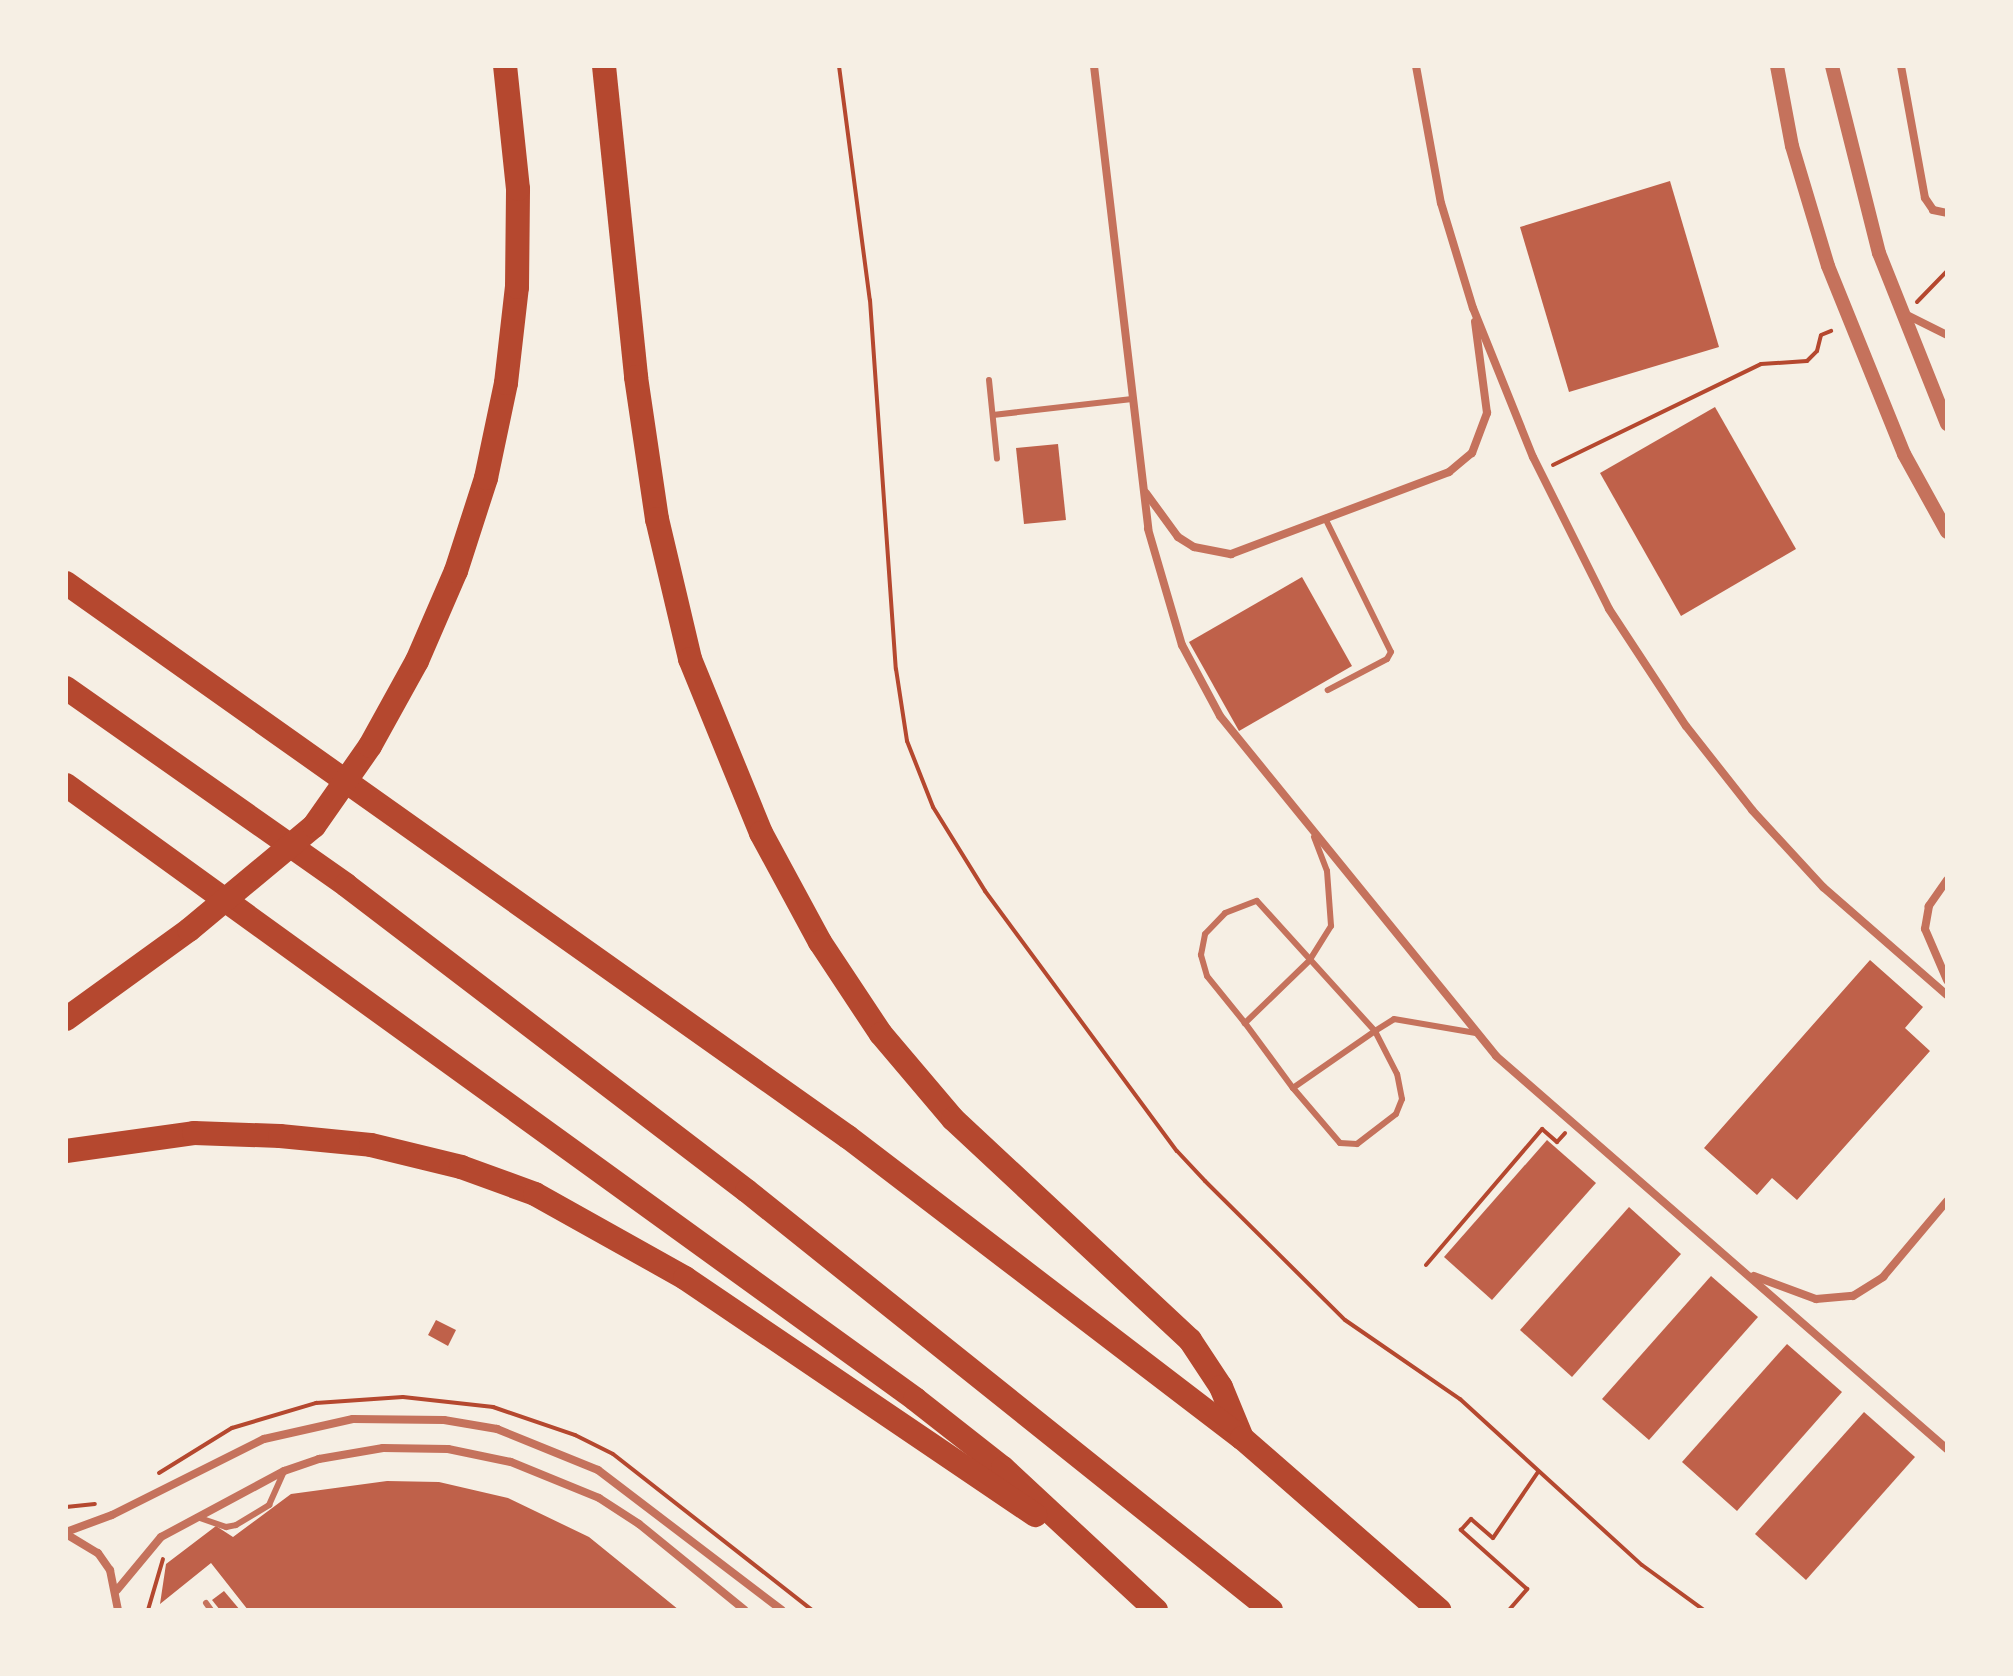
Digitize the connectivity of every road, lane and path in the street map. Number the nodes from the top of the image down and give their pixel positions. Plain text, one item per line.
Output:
1 (505, 66) edge
2 (604, 66) edge
3 (839, 66) edge
4 (1094, 66) edge
5 (1416, 66) edge
6 (1777, 66) edge
7 (1832, 66) edge
8 (1901, 66) edge
9 (1947, 213) edge
10 (1947, 271) edge
11 (1917, 302) dead end
12 (1473, 308) junction
13 (1898, 309) junction
14 (1831, 331) dead end
15 (1947, 335) edge
16 (989, 380) dead end
17 (1132, 399) junction
18 (993, 415) junction
19 (1947, 424) edge
20 (997, 459) dead end
21 (1540, 471) junction
22 (1143, 489) junction
23 (1325, 518) junction
24 (1947, 532) edge
25 (66, 583) edge
26 (66, 688) edge
27 (1328, 690) dead end
28 (66, 785) edge
29 (1314, 837) junction
30 (1947, 880) edge
31 (1310, 960) junction
32 (1947, 980) edge
33 (1947, 995) edge
34 (66, 1019) edge
35 (1245, 1023) junction
36 (1375, 1031) junction
37 (1476, 1033) junction
38 (1293, 1088) junction
39 (1572, 1126) junction
40 (66, 1151) edge
41 (1947, 1201) edge
42 (1426, 1265) dead end
43 (1746, 1273) junction
44 (1242, 1438) junction
45 (1947, 1449) edge
46 (284, 1471) junction
47 (1538, 1472) junction
48 (194, 1516) junction
49 (66, 1533) edge
50 (161, 1537) junction
51 (1080, 1544) junction
52 (117, 1590) junction
53 (206, 1603) dead end
54 (118, 1610) edge
55 (148, 1610) edge
56 (211, 1610) edge
57 (745, 1610) edge
58 (782, 1610) edge
59 (1156, 1610) edge
60 (1271, 1610) edge
61 (1439, 1610) edge
62 (1509, 1610) edge
63 (1704, 1610) edge

1 - 34 highway
2 - 44 highway
3 - 47 path
4 - 17 street
5 - 12 street
6 - 24 street
7 - 13 street
8 - 9 street
10 - 11 path
12 - 21 street
12 - 23 street
13 - 15 street
13 - 19 street
14 - 21 path
16 - 18 lane
17 - 18 lane
17 - 22 street
18 - 20 lane
21 - 33 street
22 - 23 street
22 - 29 street
23 - 27 lane
25 - 44 highway
26 - 60 highway
28 - 51 highway
29 - 31 lane
29 - 37 street
30 - 32 street
31 - 35 lane
31 - 35 lane
31 - 36 lane
35 - 38 lane
36 - 37 lane
36 - 38 lane
36 - 38 lane
37 - 39 street
39 - 42 path
39 - 43 street
40 - 51 highway
41 - 43 street
43 - 45 street
44 - 61 highway
46 - 48 street
46 - 48 lane
46 - 57 street
47 - 62 path
47 - 63 path
48 - 50 street
49 - 52 street
49 - 58 street
50 - 52 street
50 - 55 path
51 - 59 highway
52 - 54 street
53 - 56 lane

